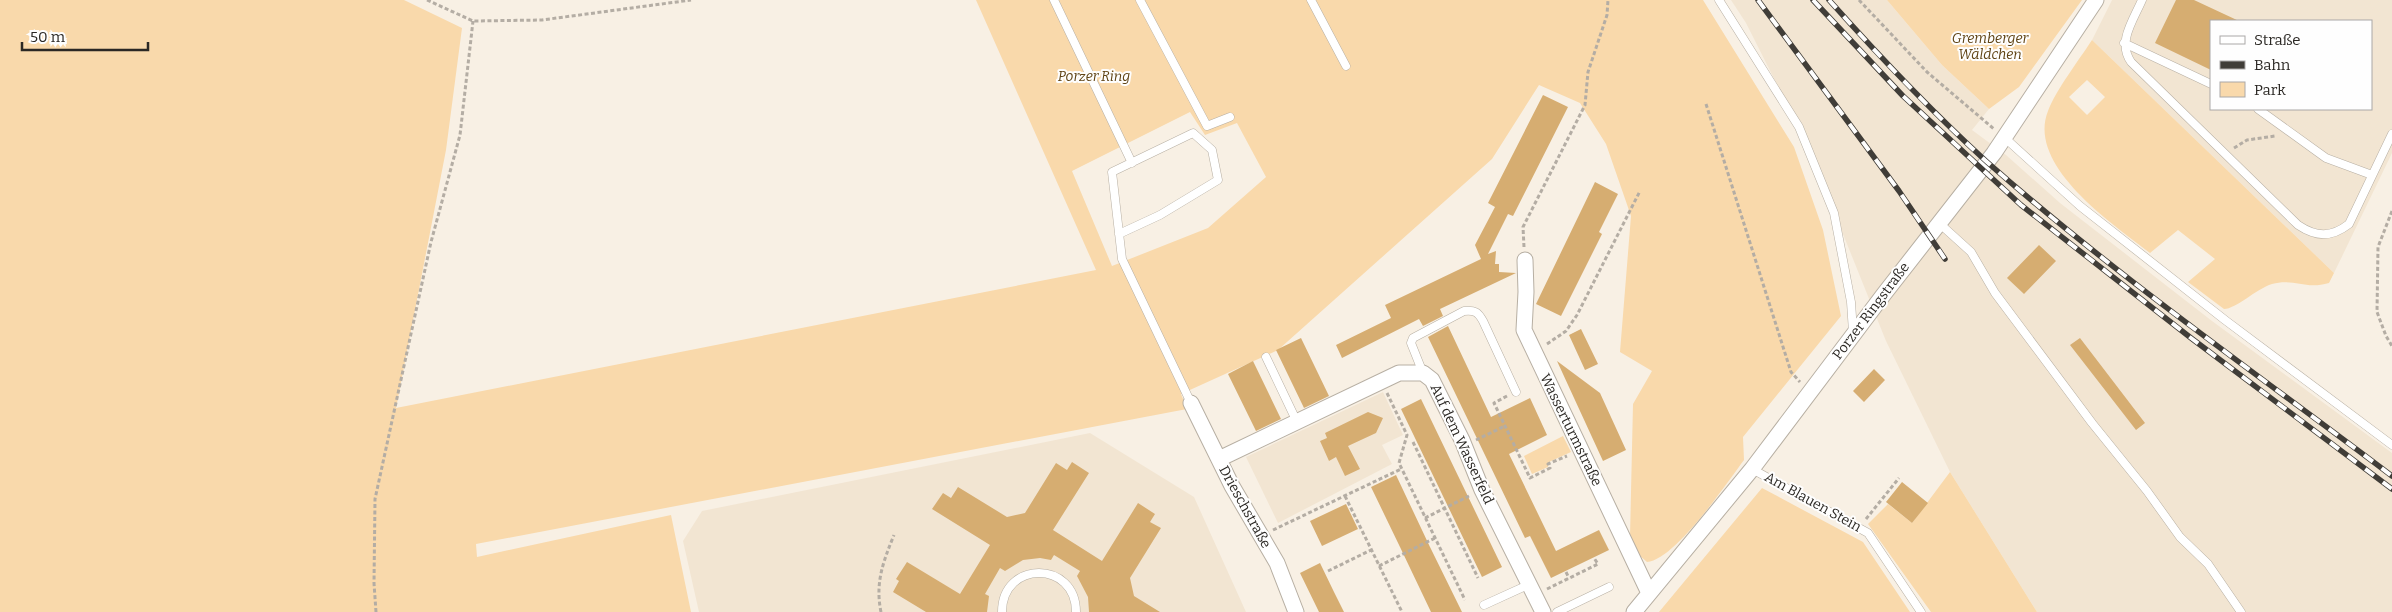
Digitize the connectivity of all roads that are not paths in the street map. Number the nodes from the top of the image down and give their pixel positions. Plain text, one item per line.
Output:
1 (1054, 0) edge
2 (1140, 0) edge
3 (1311, 0) edge
4 (1719, 0) edge
5 (2096, 0) edge
6 (2142, 0) edge
7 (2124, 43) junction
8 (1346, 66) dead end
9 (2210, 84) edge
10 (2259, 110) edge
11 (1230, 117) dead end
12 (2392, 134) edge
13 (2005, 138) junction
14 (1132, 163) junction
15 (2372, 175) junction
16 (1939, 223) junction
17 (1119, 234) junction
18 (1525, 260) road end
19 (1853, 334) junction
20 (1266, 357) dead end
21 (1424, 373) junction
22 (1516, 392) road end
23 (1190, 403) joint
24 (1296, 422) junction
25 (2392, 445) edge
26 (1218, 459) junction
27 (1752, 469) junction
28 (1609, 588) dead end
29 (1533, 589) junction
30 (1649, 594) junction
31 (1484, 605) dead end
32 (1002, 612) edge
33 (1076, 612) edge
34 (1296, 612) edge
35 (1543, 612) edge
36 (1557, 612) edge
37 (1634, 612) edge
38 (1921, 612) edge
39 (2241, 612) edge

1 - 14 lane
2 - 11 lane
3 - 8 lane
4 - 19 lane
5 - 13 street, Porzer Ringstraße
6 - 7 lane
7 - 9 lane
7 - 15 lane
10 - 15 lane
12 - 15 lane
13 - 16 street, Porzer Ringstraße
13 - 25 lane
14 - 17 lane
14 - 17 lane
16 - 19 street, Porzer Ringstraße
16 - 39 lane
17 - 23 lane
18 - 30 street, Wasserturmstraße
19 - 27 street, Porzer Ringstraße
20 - 24 lane
21 - 22 lane
21 - 24 street, Auf dem Wasserfeld
21 - 29 street, Auf dem Wasserfeld
23 - 26 street, Drieschstraße
24 - 26 street, Auf dem Wasserfeld
26 - 34 street, Drieschstraße
27 - 30 street, Porzer Ringstraße
27 - 38 lane, Am Blauen Stein
28 - 36 lane
29 - 31 lane
29 - 35 street, Auf dem Wasserfeld
30 - 37 street, Porzer Ringstraße
32 - 33 lane

